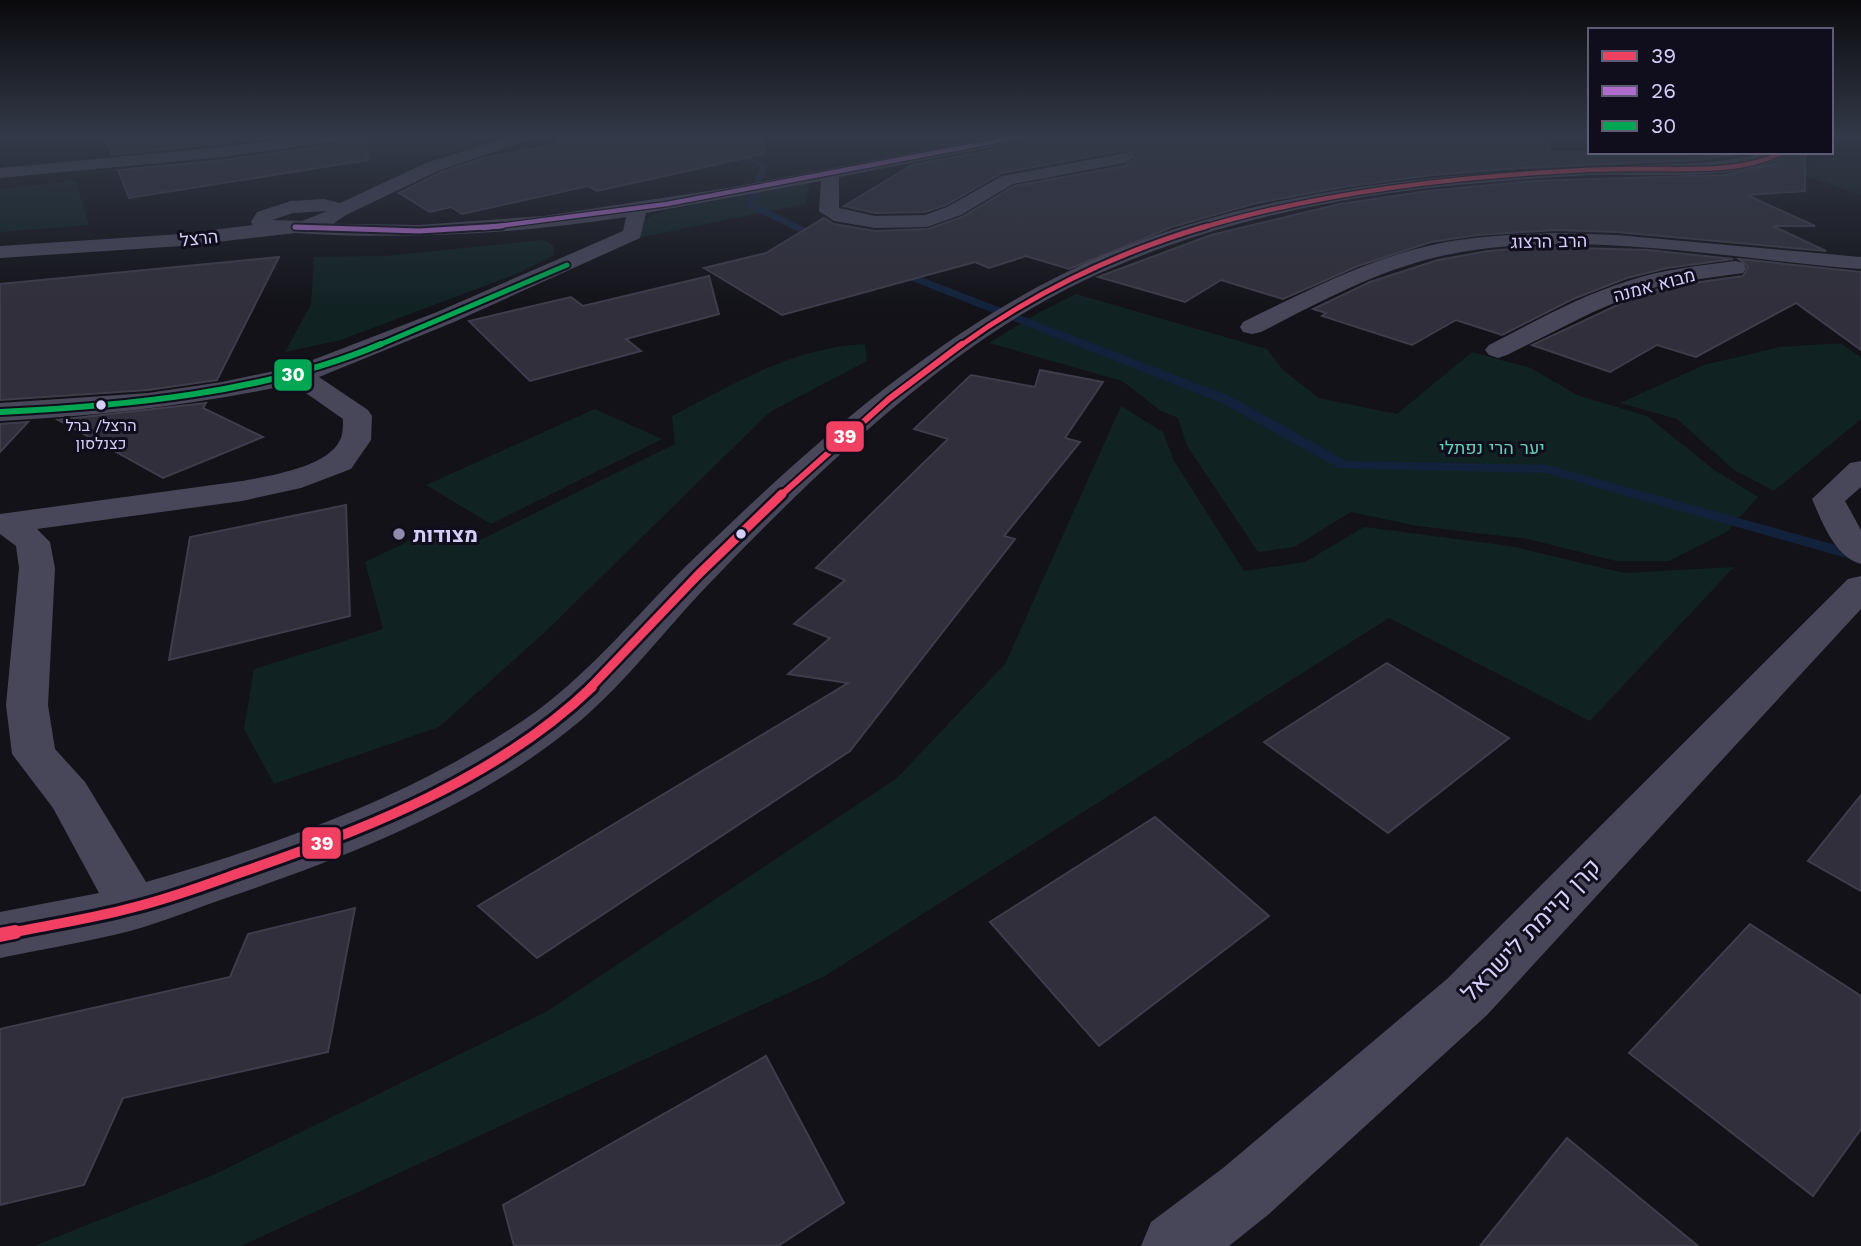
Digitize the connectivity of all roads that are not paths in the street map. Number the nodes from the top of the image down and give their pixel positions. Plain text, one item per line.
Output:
1 (352, 193) edge
2 (377, 193) edge
3 (724, 193) edge
4 (829, 193) edge
5 (985, 193) edge
6 (1352, 193) edge
7 (302, 205) junction
8 (637, 209) junction
9 (338, 213) junction
10 (283, 222) junction
11 (548, 222) junction
12 (390, 230) junction
13 (606, 246) junction
14 (0, 252) edge
15 (1821, 261) junction
16 (1861, 263) edge
17 (1252, 327) dead end
18 (1498, 350) dead end
19 (297, 374) junction
20 (0, 411) edge
21 (1861, 470) edge
22 (4, 524) edge
23 (1861, 553) edge
24 (1861, 587) edge
25 (134, 908) junction
26 (0, 935) edge
27 (1175, 1246) edge

1 - 7 street
2 - 9 street
3 - 8 street
4 - 5 street
6 - 25 street
7 - 9 street
7 - 10 street
8 - 11 street
8 - 13 street
9 - 10 street
9 - 12 street
10 - 12 street
10 - 14 street, הרצל
11 - 12 street
11 - 13 street
13 - 19 street
15 - 16 street, הרב הרצוג
15 - 17 street, הרב הרצוג
15 - 18 street, מבוא אמנה
19 - 20 street
19 - 22 street
21 - 23 street
22 - 25 street
24 - 27 street, קרן קיימת לישראל
25 - 26 street

